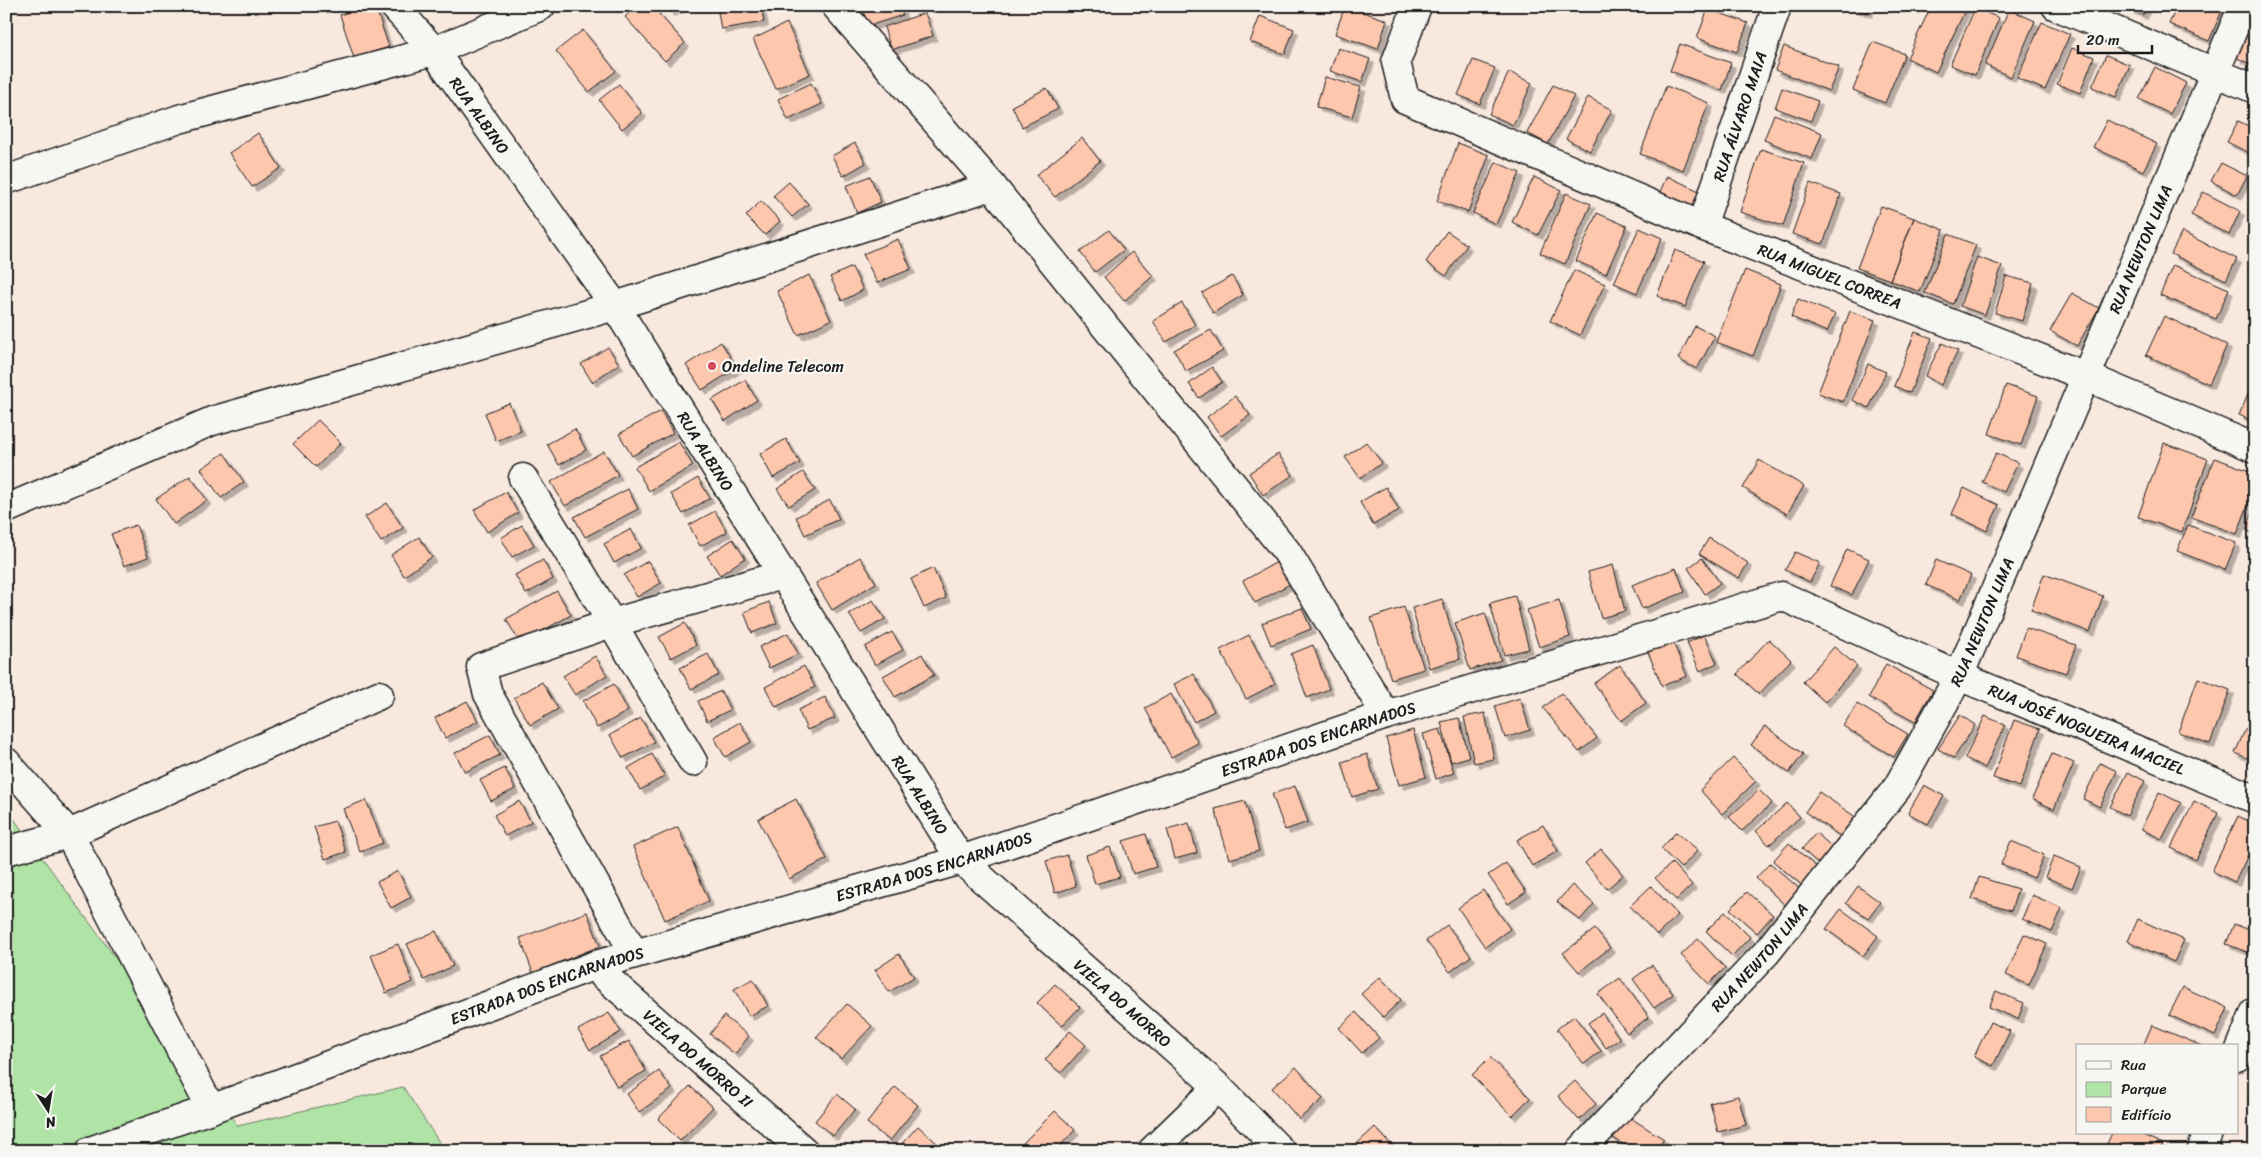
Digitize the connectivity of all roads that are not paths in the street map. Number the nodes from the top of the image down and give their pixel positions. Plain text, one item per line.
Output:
1 (394, 6) edge
2 (541, 6) edge
3 (836, 6) edge
4 (1417, 6) edge
5 (1777, 6) edge
6 (2056, 6) edge
7 (2242, 6) edge
8 (434, 51) junction
9 (2216, 72) junction
10 (2255, 89) edge
11 (6, 180) edge
12 (992, 186) junction
13 (1702, 226) junction
14 (615, 306) junction
15 (2085, 376) junction
16 (2255, 448) edge
17 (523, 478) dead end
18 (6, 509) edge
19 (782, 575) junction
20 (1782, 596) joint
21 (612, 623) junction
22 (1959, 676) junction
23 (380, 695) dead end
24 (1386, 715) junction
25 (6, 762) edge
26 (693, 762) dead end
27 (2255, 798) edge
28 (68, 834) junction
29 (6, 852) edge
30 (961, 860) junction
31 (634, 953) junction
32 (594, 966) junction
33 (2255, 1012) edge
34 (2238, 1054) edge
35 (1218, 1087) junction
36 (211, 1109) junction
37 (90, 1151) edge
38 (804, 1151) edge
39 (1152, 1151) edge
40 (1281, 1151) edge
41 (1580, 1151) edge

1 - 8 street, RUA ALBINO
2 - 8 street
3 - 12 street
4 - 13 street, RUA MIGUEL CORREA
5 - 13 street, RUA ÁLVARO MAIA
6 - 9 street
7 - 9 street, RUA NEWTON LIMA
8 - 11 street
8 - 14 street, RUA ALBINO
9 - 10 street
9 - 15 street, RUA NEWTON LIMA
12 - 14 street
12 - 24 street
13 - 15 street, RUA MIGUEL CORREA
14 - 18 street
14 - 19 street, RUA ALBINO
15 - 16 street, RUA MIGUEL CORREA
15 - 22 street, RUA NEWTON LIMA
17 - 21 street
19 - 21 street
19 - 30 street, RUA ALBINO
20 - 22 street, RUA JOSÉ NOGUEIRA MACIEL
20 - 24 street, ESTRADA DOS ENCARNADOS
21 - 26 street
21 - 31 street
22 - 27 street, RUA JOSÉ NOGUEIRA MACIEL
22 - 41 street, RUA NEWTON LIMA
23 - 28 street
24 - 30 street, ESTRADA DOS ENCARNADOS
25 - 28 street
28 - 29 street
28 - 36 street
30 - 31 street, ESTRADA DOS ENCARNADOS
30 - 35 street, VIELA DO MORRO
31 - 32 street, ESTRADA DOS ENCARNADOS
32 - 36 street, ESTRADA DOS ENCARNADOS
32 - 38 street, VIELA DO MORRO II
33 - 34 street
35 - 39 street
35 - 40 street, VIELA DO MORRO
36 - 37 street, ESTRADA DOS ENCARNADOS

